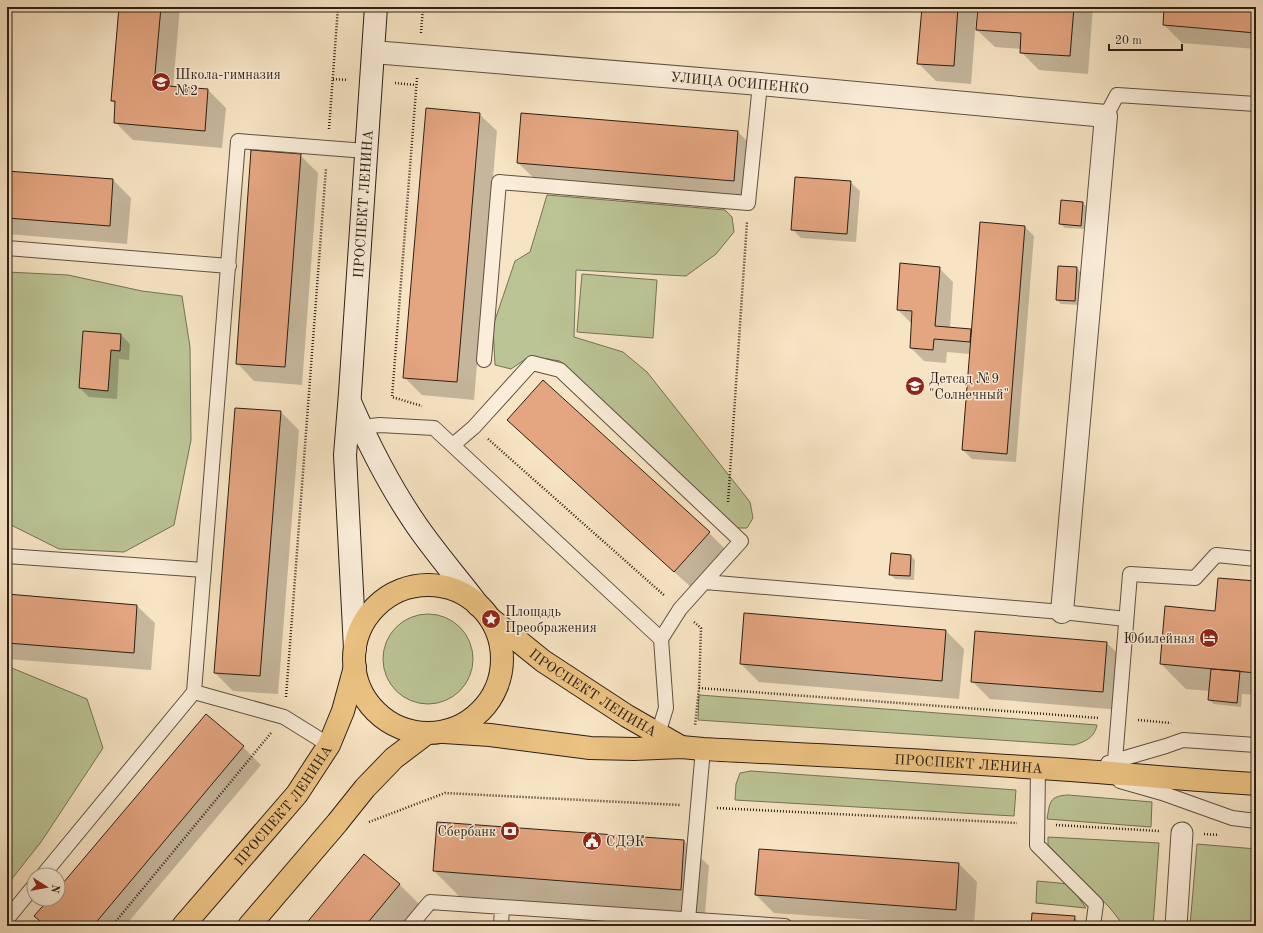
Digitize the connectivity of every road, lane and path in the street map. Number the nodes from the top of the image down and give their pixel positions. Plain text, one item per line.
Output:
1 (338, 7) edge
2 (376, 7) edge
3 (423, 7) edge
4 (372, 52) junction
5 (419, 56) junction
6 (760, 84) junction
7 (1256, 104) edge
8 (1106, 116) junction
9 (328, 148) junction
10 (366, 151) junction
11 (748, 203) junction
12 (7, 248) edge
13 (229, 266) junction
14 (484, 360) dead end
15 (349, 401) junction
16 (422, 406) dead end
17 (361, 427) junction
18 (474, 427) junction
19 (453, 445) junction
20 (726, 527) junction
21 (7, 556) edge
22 (1256, 559) edge
23 (204, 570) junction
24 (705, 582) junction
25 (680, 610) junction
26 (484, 612) junction
27 (1062, 612) junction
28 (1126, 619) junction
29 (662, 639) junction
30 (355, 658) junction
31 (194, 692) junction
32 (284, 717) junction
33 (1119, 719) junction
34 (1176, 723) dead end
35 (435, 733) junction
36 (658, 734) junction
37 (329, 745) junction
38 (1256, 745) edge
39 (682, 746) junction
40 (703, 749) junction
41 (1114, 767) junction
42 (1038, 768) junction
43 (1081, 771) junction
44 (1256, 784) edge
45 (698, 807) junction
46 (1256, 821) edge
47 (364, 824) dead end
48 (1037, 824) junction
49 (1182, 832) junction
50 (1226, 836) dead end
51 (50, 867) edge
52 (26, 895) edge
53 (502, 907) junction
54 (7, 918) edge
55 (688, 920) junction
56 (112, 926) edge
57 (183, 926) edge
58 (249, 926) edge
59 (410, 926) edge
60 (501, 926) edge
61 (785, 926) edge
62 (1093, 926) edge
63 (1176, 926) edge

1 - 9 path
2 - 4 street, ПРОСПЕКТ ЛЕНИНА
3 - 5 path
4 - 5 street, УЛИЦА ОСИПЕНКО
4 - 10 street, ПРОСПЕКТ ЛЕНИНА
5 - 6 street, УЛИЦА ОСИПЕНКО
5 - 16 path
6 - 8 street, УЛИЦА ОСИПЕНКО
6 - 11 lane
7 - 8 lane
8 - 27 street
9 - 10 lane
9 - 13 lane
9 - 32 path
10 - 15 street, ПРОСПЕКТ ЛЕНИНА
11 - 14 lane
11 - 20 path
12 - 13 lane
13 - 23 lane
15 - 17 street, ПРОСПЕКТ ЛЕНИНА
15 - 30 street, ПРОСПЕКТ ЛЕНИНА
17 - 19 lane
17 - 26 street, ПРОСПЕКТ ЛЕНИНА
18 - 19 lane
18 - 20 lane
18 - 25 path
19 - 29 lane
20 - 24 lane
21 - 23 lane
22 - 28 lane
23 - 31 lane
24 - 25 lane
24 - 27 lane
25 - 29 lane
25 - 33 path
26 - 30 main road
26 - 35 main road
26 - 36 main road, ПРОСПЕКТ ЛЕНИНА
27 - 28 lane
28 - 33 lane
29 - 36 lane
30 - 35 main road, ПРОСПЕКТ ЛЕНИНА
30 - 37 main road, ПРОСПЕКТ ЛЕНИНА
31 - 32 lane
31 - 51 lane
32 - 37 lane
32 - 56 path
33 - 34 path
33 - 41 lane
35 - 39 main road, ПРОСПЕКТ ЛЕНИНА
35 - 58 main road
36 - 39 main road, ПРОСПЕКТ ЛЕНИНА
37 - 57 main road, ПРОСПЕКТ ЛЕНИНА
38 - 41 lane
39 - 40 main road, ПРОСПЕКТ ЛЕНИНА
40 - 42 main road, ПРОСПЕКТ ЛЕНИНА
40 - 45 lane
41 - 43 main road, ПРОСПЕКТ ЛЕНИНА
41 - 44 main road, ПРОСПЕКТ ЛЕНИНА
42 - 43 main road, ПРОСПЕКТ ЛЕНИНА
42 - 48 lane
43 - 46 lane
45 - 47 path
45 - 48 path
45 - 55 lane
48 - 49 path
48 - 62 lane
49 - 50 path
49 - 63 street
52 - 54 lane
53 - 55 lane
53 - 59 lane
53 - 60 lane
55 - 61 lane

